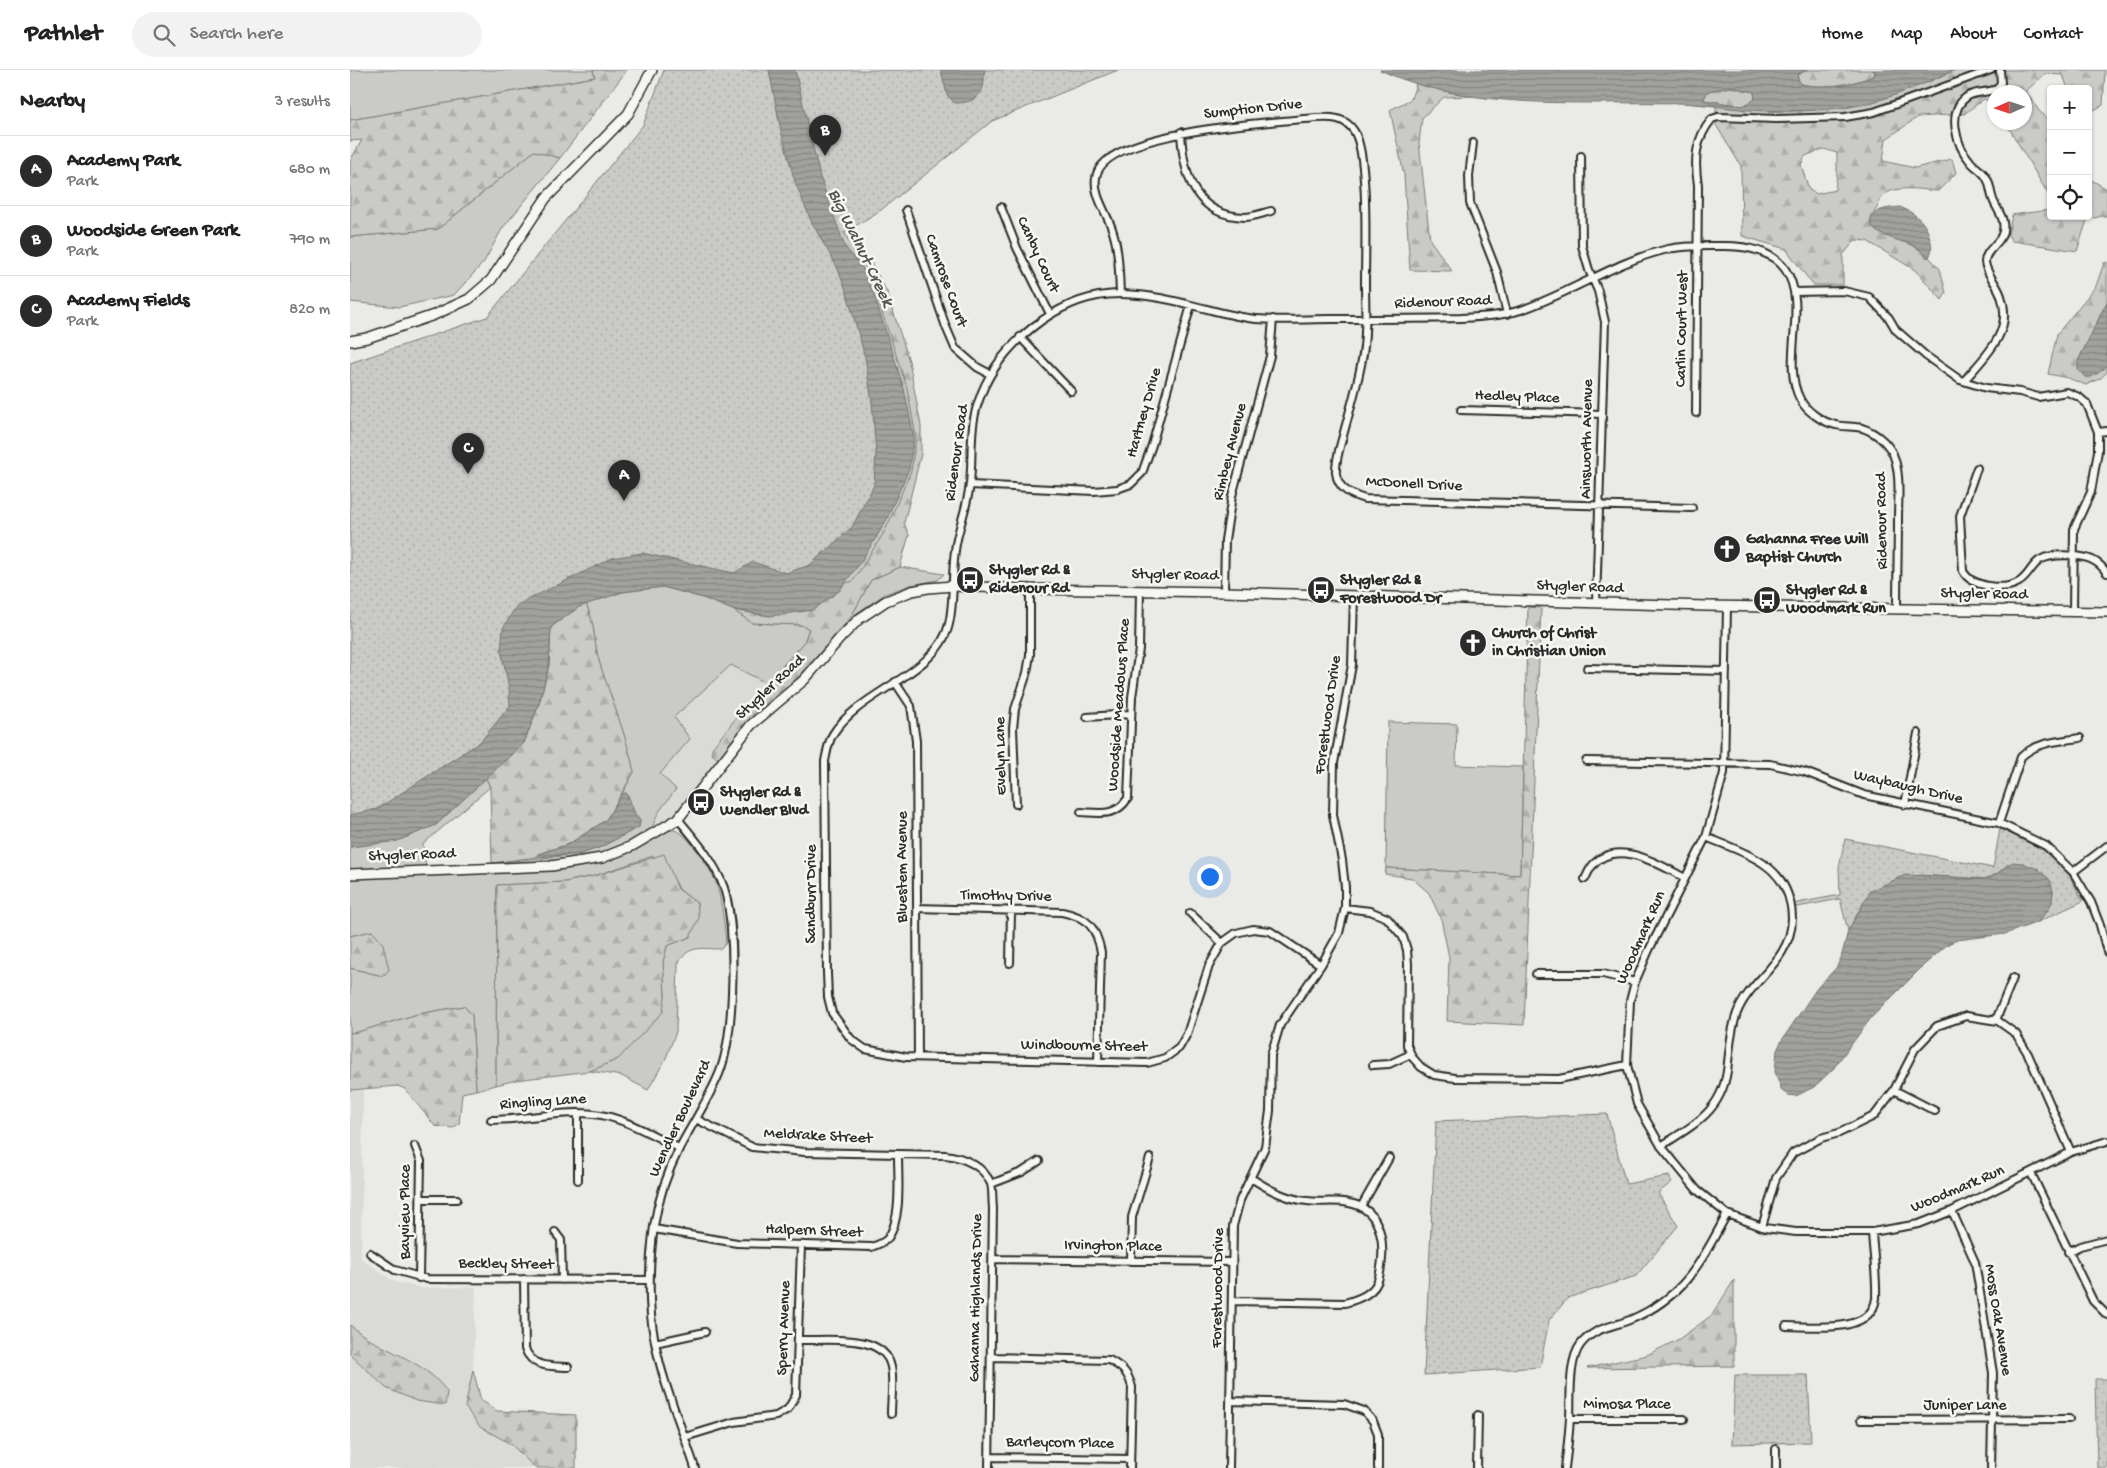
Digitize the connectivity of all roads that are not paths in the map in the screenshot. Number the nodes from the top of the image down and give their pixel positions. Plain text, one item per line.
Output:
1 (652, 70) edge
2 (1991, 70) edge
3 (2000, 70) edge
4 (1180, 132) junction
5 (1473, 143) dead end
6 (1582, 156) dead end
7 (1001, 207) dead end
8 (906, 210) dead end
9 (1271, 211) dead end
10 (1698, 246) junction
11 (1592, 278) junction
12 (1795, 292) junction
13 (1120, 293) junction
14 (1191, 305) junction
15 (1050, 314) junction
16 (1507, 314) junction
17 (1273, 319) junction
18 (1365, 319) junction
19 (1020, 337) junction
20 (350, 341) edge
21 (990, 374) junction
22 (1964, 381) junction
23 (1071, 391) dead end
24 (1461, 410) dead end
25 (1696, 413) dead end
26 (1602, 414) junction
27 (2107, 431) edge
28 (2098, 432) junction
29 (1977, 468) dead end
30 (970, 485) junction
31 (1600, 505) junction
32 (1692, 508) dead end
33 (2072, 556) junction
34 (2107, 573) edge
35 (953, 586) junction
36 (1030, 589) junction
37 (1140, 590) junction
38 (1224, 592) junction
39 (1354, 597) junction
40 (1596, 603) junction
41 (1727, 607) junction
42 (1897, 609) junction
43 (2073, 611) junction
44 (2107, 612) edge
45 (1587, 668) dead end
46 (1726, 671) junction
47 (895, 682) junction
48 (1131, 714) junction
49 (1087, 717) dead end
50 (1918, 733) dead end
51 (2080, 738) dead end
52 (1586, 761) dead end
53 (1724, 763) junction
54 (1016, 804) dead end
55 (1905, 805) junction
56 (1081, 812) dead end
57 (678, 819) junction
58 (1999, 823) junction
59 (1706, 838) junction
60 (2107, 846) edge
61 (2073, 872) junction
62 (350, 874) edge
63 (1685, 878) junction
64 (1585, 880) dead end
65 (917, 908) junction
66 (1345, 908) junction
67 (1011, 911) junction
68 (1190, 913) dead end
69 (2106, 941) edge
70 (1222, 943) junction
71 (2107, 952) edge
72 (1010, 963) dead end
73 (1321, 965) junction
74 (1536, 974) dead end
75 (2013, 978) dead end
76 (1635, 982) junction
77 (1996, 1020) junction
78 (851, 1039) joint
79 (1411, 1054) junction
80 (918, 1057) junction
81 (1098, 1062) junction
82 (1373, 1065) dead end
83 (1627, 1065) junction
84 (1894, 1090) junction
85 (1935, 1111) dead end
86 (578, 1113) junction
87 (696, 1119) junction
88 (491, 1120) dead end
89 (2107, 1141) edge
90 (416, 1146) dead end
91 (1661, 1146) junction
92 (680, 1148) junction
93 (2071, 1152) junction
94 (898, 1155) junction
95 (1150, 1158) dead end
96 (1389, 1158) dead end
97 (1040, 1161) dead end
98 (2031, 1173) junction
99 (1251, 1178) junction
100 (578, 1180) dead end
101 (991, 1184) junction
102 (421, 1198) junction
103 (458, 1199) dead end
104 (1361, 1207) junction
105 (1952, 1211) junction
106 (1727, 1214) junction
107 (1762, 1227) junction
108 (654, 1229) junction
109 (555, 1232) dead end
110 (1872, 1232) junction
111 (2107, 1239) edge
112 (801, 1246) junction
113 (2068, 1252) junction
114 (370, 1253) dead end
115 (993, 1259) junction
116 (1131, 1261) junction
117 (1232, 1262) junction
118 (419, 1278) junction
119 (524, 1279) junction
120 (562, 1280) junction
121 (649, 1280) junction
122 (1232, 1301) junction
123 (2107, 1315) edge
124 (1786, 1326) dead end
125 (705, 1332) dead end
126 (799, 1340) junction
127 (655, 1343) junction
128 (991, 1357) junction
129 (568, 1367) dead end
130 (1230, 1401) junction
131 (891, 1414) dead end
132 (1478, 1415) dead end
133 (1570, 1419) junction
134 (1684, 1419) dead end
135 (1861, 1420) dead end
136 (1992, 1420) junction
137 (2069, 1420) dead end
138 (685, 1437) junction
139 (1776, 1449) dead end
140 (990, 1456) junction
141 (1130, 1459) junction
142 (696, 1468) edge
143 (988, 1468) edge
144 (1130, 1468) edge
145 (1229, 1468) edge
146 (1378, 1468) edge
147 (1477, 1468) edge
148 (1565, 1468) edge
149 (1776, 1468) edge
150 (1991, 1468) edge

1 - 20 main road
2 - 10 street, Carlin Court West
3 - 22 street
4 - 9 street
4 - 13 street, Sumption Drive
4 - 18 street, Sumption Drive
5 - 16 street
6 - 11 street, Ainsworth Avenue
7 - 15 street, Canby Court
8 - 21 street, Camrose Court
10 - 11 street, Ridenour Road
10 - 12 street, Ridenour Road
10 - 25 street, Carlin Court West
11 - 16 street, Ridenour Road
11 - 26 street, Ainsworth Avenue
12 - 22 street
12 - 42 street, Ridenour Road
13 - 14 street, Ridenour Road
13 - 15 street, Ridenour Road
14 - 17 street, Ridenour Road
14 - 30 street, Hartney Drive
15 - 19 street, Ridenour Road
16 - 18 street, Ridenour Road
17 - 18 street, Ridenour Road
17 - 38 street, Rimbey Avenue
18 - 31 street, McDonell Drive
19 - 21 street, Ridenour Road
19 - 23 street
21 - 30 street, Ridenour Road
22 - 28 street
24 - 26 street, Hedley Place
26 - 31 street, Ainsworth Avenue
27 - 28 street
28 - 33 street
29 - 33 street
30 - 35 street, Ridenour Road
31 - 32 street
31 - 40 street, Ainsworth Avenue
33 - 34 street
33 - 43 street
35 - 36 main road, Stygler Road
35 - 47 street, Sandburr Drive
35 - 57 main road, Stygler Road
36 - 37 main road, Stygler Road
36 - 54 street, Evelyn Lane
37 - 38 main road, Stygler Road
37 - 48 street, Woodside Meadows Place
38 - 39 main road, Stygler Road
39 - 40 main road, Stygler Road
39 - 66 street, Forestwood Drive
40 - 41 main road, Stygler Road
41 - 42 main road, Stygler Road
41 - 46 street, Woodmark Run
42 - 43 main road, Stygler Road
43 - 44 main road, Stygler Road
45 - 46 street
46 - 53 street, Woodmark Run
47 - 65 street, Bluestem Avenue
47 - 78 street, Sandburr Drive
48 - 49 street
48 - 56 street, Woodside Meadows Place
50 - 55 street
51 - 58 street
52 - 53 street, Waybaugh Drive
53 - 55 street, Waybaugh Drive
53 - 59 street, Woodmark Run
55 - 58 street, Waybaugh Drive
57 - 62 main road, Stygler Road
57 - 87 street, Wendler Boulevard
58 - 61 street, Waybaugh Drive
59 - 63 street, Woodmark Run
59 - 91 street
60 - 61 street
61 - 69 street, Waybaugh Drive
63 - 64 street
63 - 76 street, Woodmark Run
65 - 67 street, Timothy Drive
65 - 80 street, Bluestem Avenue
66 - 73 street, Forestwood Drive
66 - 79 street
67 - 72 street
67 - 81 street, Timothy Drive
68 - 70 street
69 - 71 street, Waybaugh Drive
70 - 73 street
70 - 81 street, Windbourne Street
73 - 99 street, Forestwood Drive
74 - 76 street
75 - 77 street
76 - 83 street, Woodmark Run
77 - 84 street
77 - 93 street
78 - 80 street, Windbourne Street
79 - 82 street
79 - 83 street
80 - 81 street, Windbourne Street
83 - 91 street, Woodmark Run
84 - 85 street
84 - 107 street
86 - 88 street, Ringling Lane
86 - 92 street, Ringling Lane
86 - 100 street
87 - 92 street, Wendler Boulevard
87 - 94 street, Meldrake Street
89 - 93 street, Woodmark Run
90 - 102 street, Bayview Place
91 - 106 street, Woodmark Run
92 - 108 street, Wendler Boulevard
93 - 98 street, Woodmark Run
94 - 101 street, Meldrake Street
94 - 112 street, Halpern Street
95 - 116 street
96 - 104 street
97 - 101 street
98 - 105 street, Woodmark Run
98 - 113 street
99 - 104 street
99 - 117 street, Forestwood Drive
101 - 115 street, Gahanna Highlands Drive
102 - 103 street
102 - 118 street, Bayview Place
104 - 122 street
105 - 110 street, Woodmark Run
105 - 136 street, Moss Oak Avenue
106 - 107 street, Woodmark Run
106 - 133 street
107 - 110 street, Woodmark Run
108 - 112 street, Halpern Street
108 - 121 street, Wendler Boulevard
109 - 120 street
110 - 124 street
111 - 113 street
112 - 126 street, Sperry Avenue
113 - 123 street
114 - 118 street, Beckley Street
115 - 116 street, Irvington Place
115 - 128 street, Gahanna Highlands Drive
116 - 117 street, Irvington Place
117 - 122 street, Forestwood Drive
118 - 119 street, Beckley Street
119 - 120 street, Beckley Street
119 - 129 street
120 - 121 street, Beckley Street
121 - 127 street, Wendler Boulevard
122 - 130 street, Forestwood Drive
125 - 127 street
126 - 131 street
126 - 138 street, Sperry Avenue
127 - 138 street, Wendler Boulevard
128 - 140 street, Gahanna Highlands Drive
128 - 141 street
130 - 145 street, Forestwood Drive
130 - 146 street
132 - 147 street
133 - 134 street, Mimosa Place
133 - 148 street
135 - 136 street, Juniper Lane
136 - 137 street, Juniper Lane
136 - 150 street, Moss Oak Avenue
138 - 142 street, Wendler Boulevard
139 - 149 street
140 - 141 street, Barleycorn Place
140 - 143 street, Gahanna Highlands Drive
141 - 144 street

